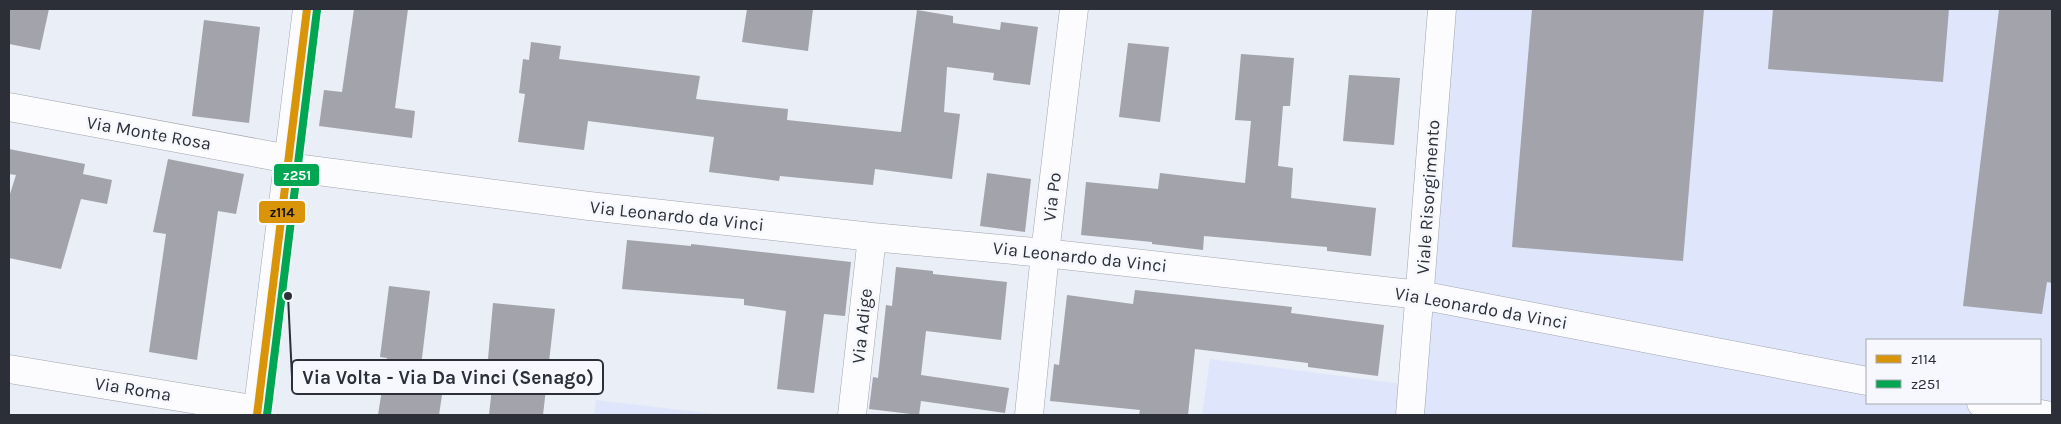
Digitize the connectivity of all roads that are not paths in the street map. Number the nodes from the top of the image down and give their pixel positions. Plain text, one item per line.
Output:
1 (307, 9) edge
2 (1074, 9) edge
3 (1442, 9) edge
4 (9, 107) edge
5 (288, 163) junction
6 (872, 237) junction
7 (1045, 253) junction
8 (1420, 295) junction
9 (9, 369) edge
10 (1866, 381) edge
11 (1986, 404) edge
12 (257, 412) edge
13 (852, 415) edge
14 (1029, 415) edge
15 (1410, 415) edge
16 (2046, 415) edge

1 - 5 street
2 - 7 street, Via Po
3 - 8 street, Viale Risorgimento
4 - 5 street, Via Monte Rosa
5 - 6 street, Via Leonardo da Vinci
5 - 12 street
6 - 7 street, Via Leonardo da Vinci
6 - 13 street, Via Adige
7 - 8 street, Via Leonardo da Vinci
7 - 14 street, Via Po
8 - 10 street, Via Leonardo da Vinci
8 - 15 street, Viale Risorgimento
9 - 12 street, Via Roma
11 - 16 street

